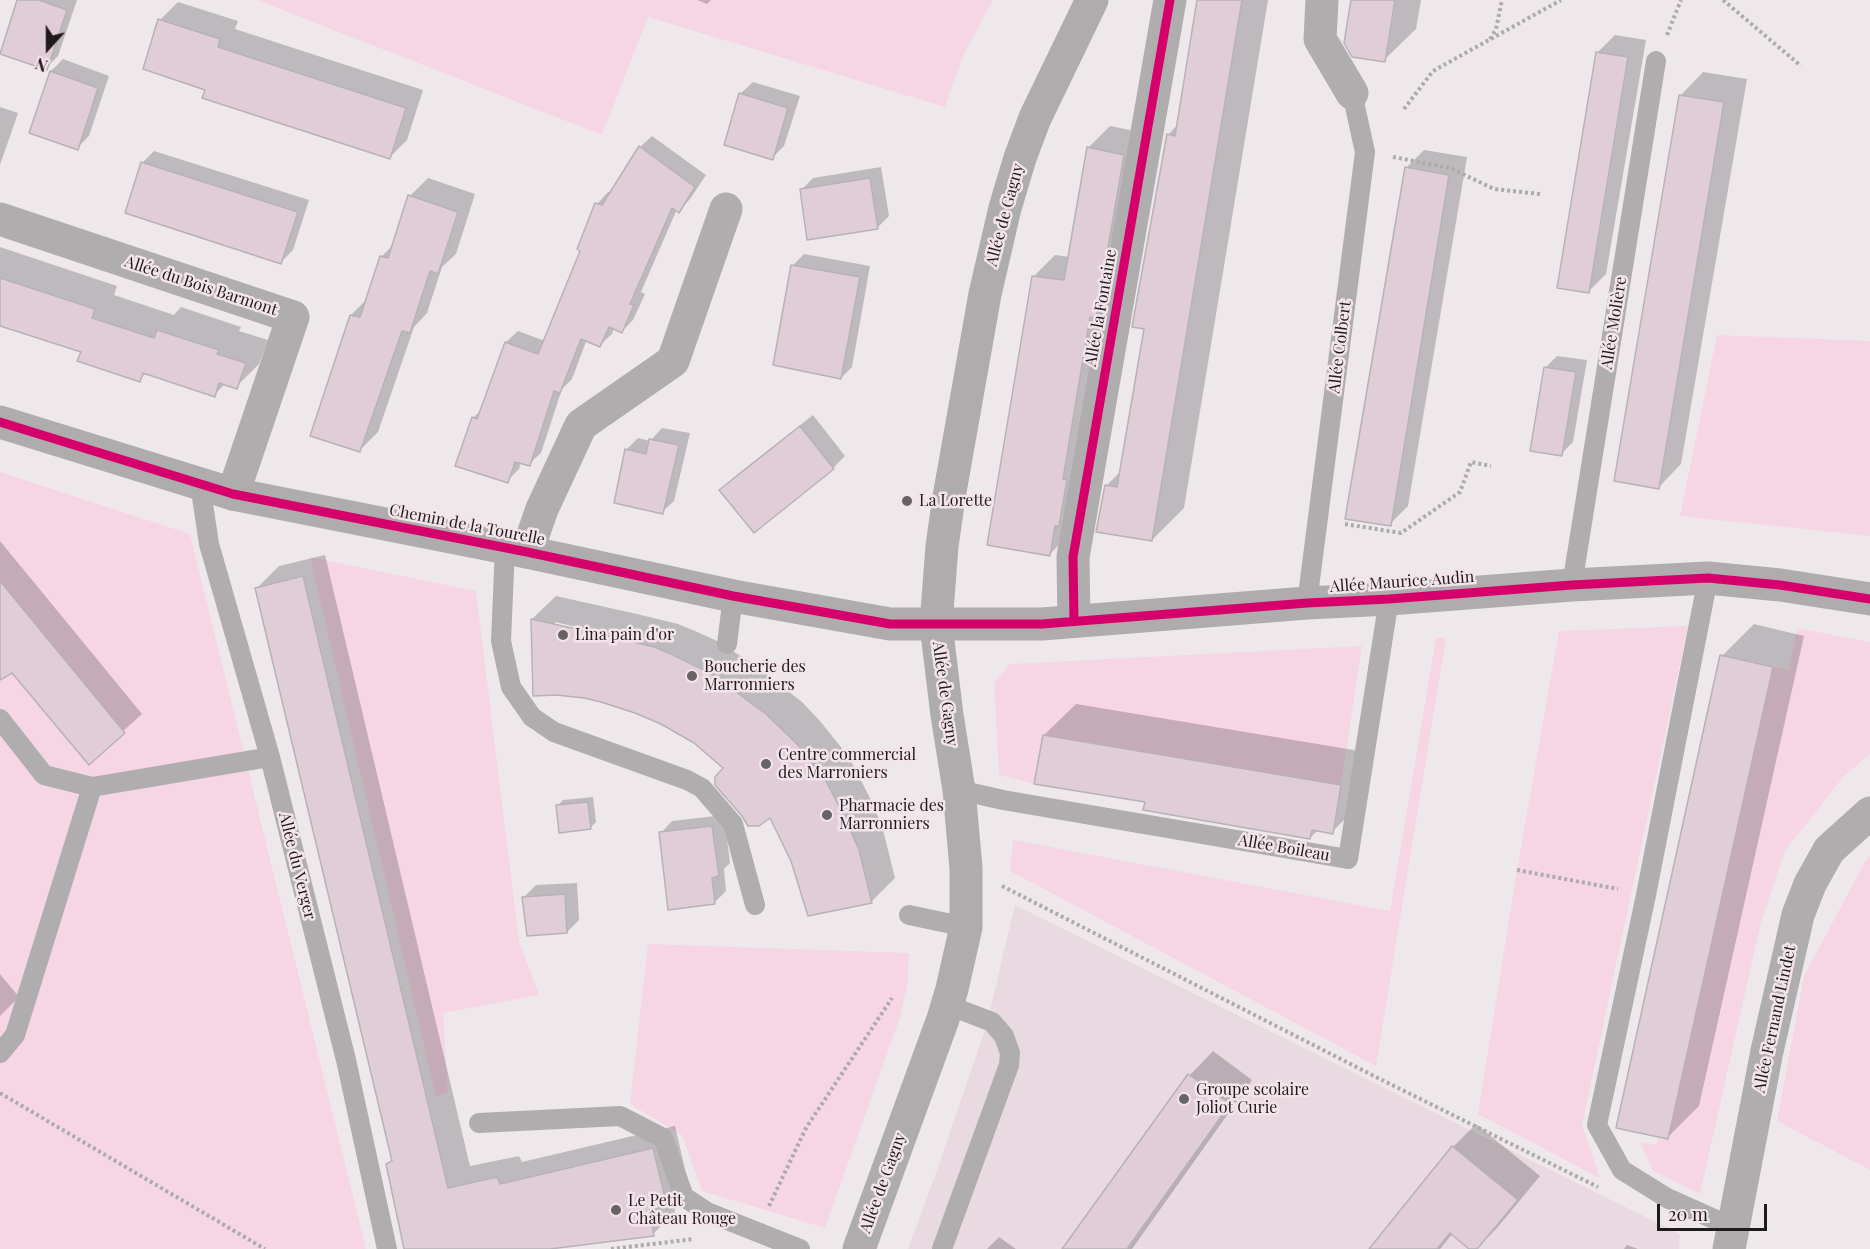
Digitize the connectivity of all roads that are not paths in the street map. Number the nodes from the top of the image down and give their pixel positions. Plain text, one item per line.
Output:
1 (1092, 0) edge
2 (1170, 0) edge
3 (1322, 0) edge
4 (1656, 62) road end
5 (1352, 93) joint
6 (726, 209) dead end
7 (0, 219) edge
8 (0, 422) edge
9 (200, 484) junction
10 (233, 494) junction
11 (516, 549) junction
12 (1708, 578) junction
13 (1572, 585) junction
14 (733, 596) junction
15 (1389, 599) junction
16 (1870, 599) edge
17 (1307, 603) junction
18 (1074, 621) junction
19 (936, 625) junction
20 (727, 644) dead end
21 (0, 718) edge
22 (270, 757) junction
23 (92, 787) junction
24 (959, 790) junction
25 (1870, 813) edge
26 (755, 905) dead end
27 (909, 915) dead end
28 (966, 927) junction
29 (948, 1005) junction
30 (0, 1053) edge
31 (479, 1123) dead end
32 (1732, 1239) edge
33 (387, 1249) edge
34 (800, 1249) edge
35 (859, 1249) edge
36 (942, 1249) edge

1 - 19 street, Allée de Gagny
2 - 18 street, Allée la Fontaine
3 - 5 street
4 - 13 lane, Allée Molière
5 - 17 lane, Allée Colbert
6 - 11 street
7 - 10 street, Allée du Bois Barmont
8 - 9 street, Chemin de la Tourelle
9 - 10 street, Chemin de la Tourelle
9 - 22 lane, Allée du Verger
10 - 11 street, Chemin de la Tourelle
11 - 14 street, Chemin de la Tourelle
11 - 26 lane
12 - 13 street, Allée Maurice Audin
12 - 16 street, Allée Maurice Audin
12 - 32 lane
13 - 15 street, Allée Maurice Audin
14 - 19 street, Chemin de la Tourelle
14 - 20 lane
15 - 17 street, Allée Maurice Audin
15 - 24 lane, Allée Boileau
17 - 18 street, Allée Maurice Audin
18 - 19 street, Allée Maurice Audin
19 - 24 street, Allée de Gagny
21 - 23 lane
22 - 23 lane
22 - 33 lane, Allée du Verger
23 - 30 lane
24 - 28 street, Allée de Gagny
25 - 32 street, Allée Fernand Lindet
27 - 28 lane
28 - 29 street, Allée de Gagny
29 - 35 street, Allée de Gagny
29 - 36 lane
31 - 34 lane

